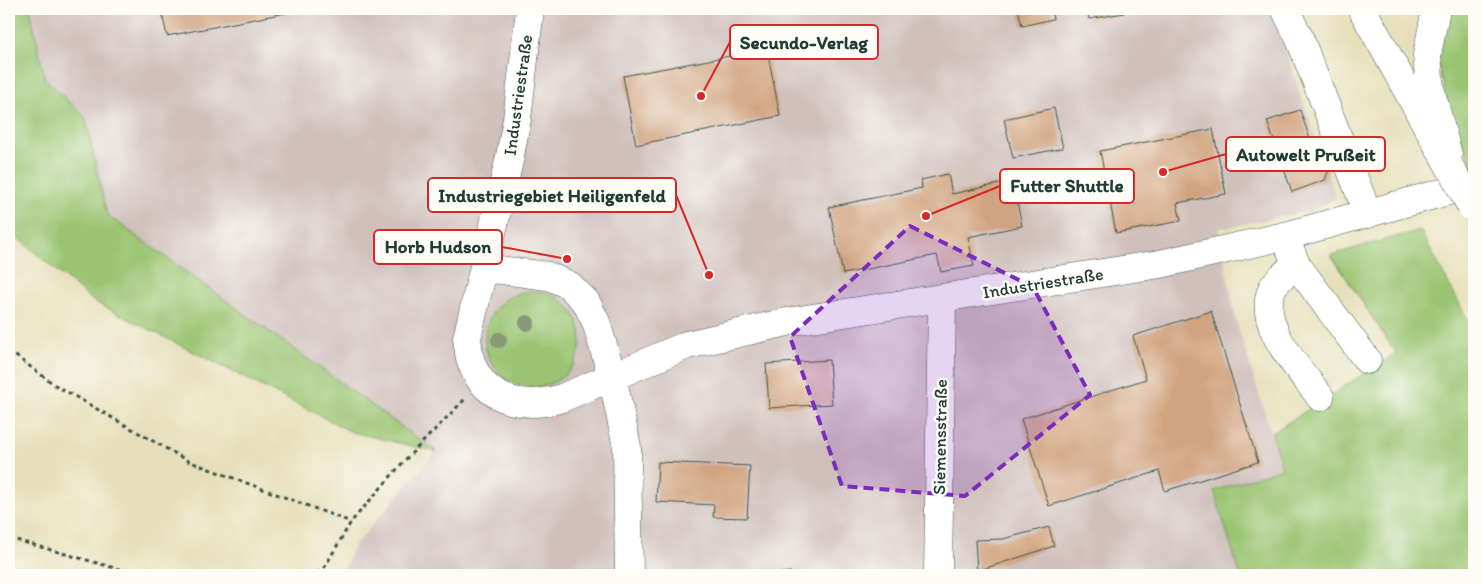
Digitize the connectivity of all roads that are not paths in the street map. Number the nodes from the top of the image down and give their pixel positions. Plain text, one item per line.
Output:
1 (530, 9) edge
2 (1285, 9) edge
3 (1436, 9) edge
4 (1368, 11) edge
5 (1468, 193) edge
6 (1368, 214) junction
7 (1285, 236) junction
8 (1296, 264) junction
9 (484, 268) junction
10 (942, 298) junction
11 (1367, 360) dead end
12 (612, 376) junction
13 (1320, 397) dead end
14 (629, 575) edge
15 (938, 575) edge

1 - 9 street, Industriestraße
2 - 6 street
3 - 5 street
4 - 5 street
5 - 6 street, Industriestraße
6 - 7 street, Industriestraße
7 - 8 street
7 - 10 street, Industriestraße
8 - 11 street
8 - 13 street
9 - 12 street
9 - 12 street, Industriestraße
10 - 12 street, Industriestraße
10 - 15 street, Siemensstraße
12 - 14 street

